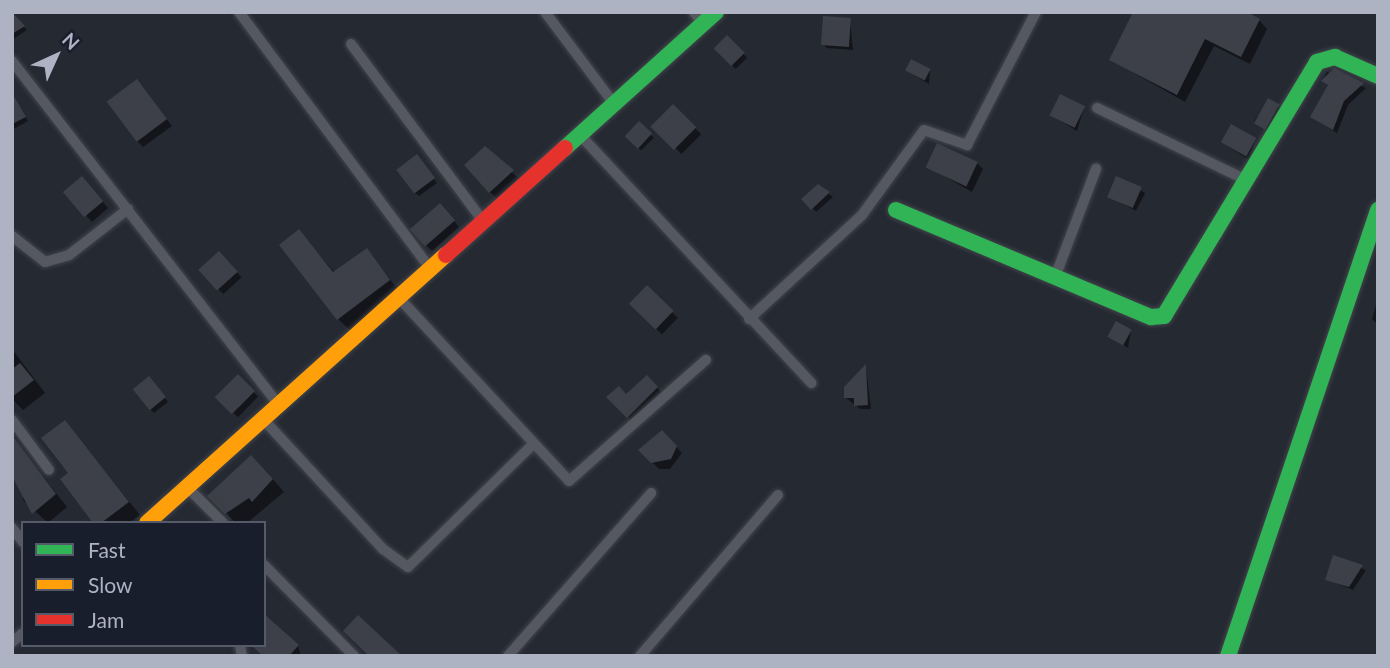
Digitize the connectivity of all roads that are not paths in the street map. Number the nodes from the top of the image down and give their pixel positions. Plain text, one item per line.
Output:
1 (239, 12) edge
2 (545, 12) edge
3 (716, 12) edge
4 (1036, 12) edge
5 (698, 18) edge
6 (351, 44) dead end
7 (12, 61) edge
8 (1378, 76) edge
9 (615, 104) junction
10 (1097, 108) dead end
11 (581, 136) junction
12 (1096, 169) dead end
13 (1244, 179) junction
14 (128, 209) junction
15 (1378, 209) edge
16 (896, 210) dead end
17 (485, 224) junction
18 (12, 236) edge
19 (432, 271) junction
20 (1055, 276) junction
21 (400, 299) junction
22 (749, 319) junction
23 (706, 360) dead end
24 (811, 383) dead end
25 (279, 405) junction
26 (263, 419) junction
27 (12, 420) edge
28 (531, 446) junction
29 (49, 470) dead end
30 (187, 487) junction
31 (651, 493) dead end
32 (778, 495) dead end
33 (148, 521) edge
34 (221, 521) edge
35 (266, 567) edge
36 (354, 656) edge
37 (508, 656) edge
38 (640, 656) edge
39 (1228, 656) edge

1 - 19 street
2 - 9 street
3 - 5 street
4 - 22 street
5 - 9 street
6 - 17 street
7 - 14 street
8 - 13 street
9 - 11 street
10 - 13 street
11 - 17 street
11 - 22 street
12 - 20 street
13 - 20 street
14 - 18 street
14 - 25 street
15 - 39 street
16 - 20 street
17 - 19 street
19 - 21 street
21 - 25 street
21 - 28 street
22 - 24 street
23 - 28 street
25 - 26 street
26 - 28 street
26 - 30 street
27 - 29 street
30 - 33 street
30 - 34 street
31 - 37 street
32 - 38 street
35 - 36 street

